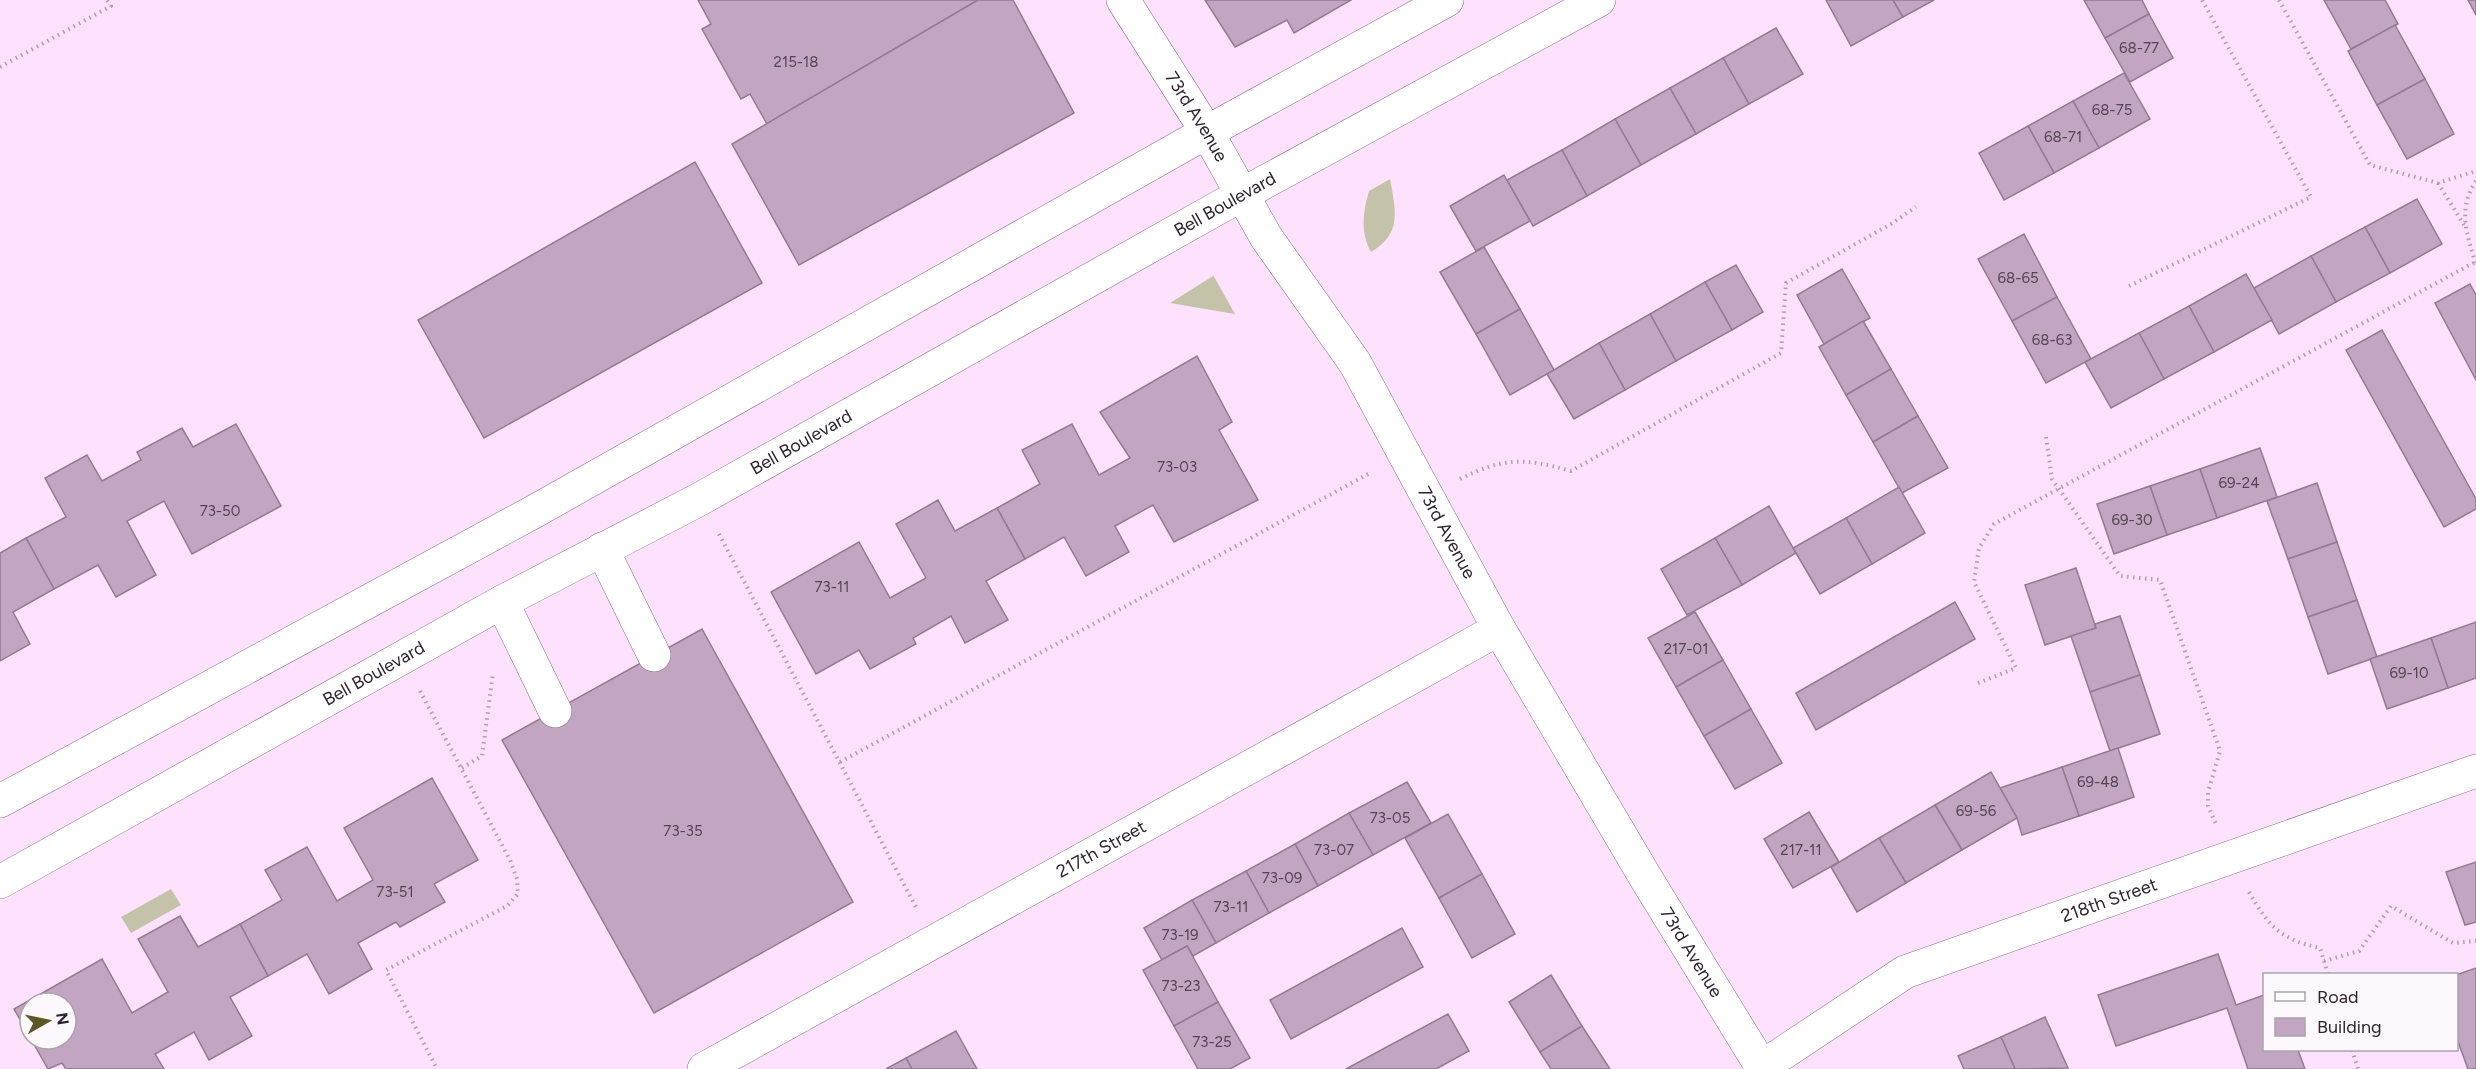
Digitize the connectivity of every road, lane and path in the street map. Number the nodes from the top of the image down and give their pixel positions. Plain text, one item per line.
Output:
1 (107, 0) edge
2 (1123, 0) edge
3 (1447, 0) edge
4 (1599, 0) edge
5 (2202, 0) edge
6 (2279, 0) edge
7 (0, 67) edge
8 (1207, 132) junction
9 (2476, 171) edge
10 (2476, 181) edge
11 (2438, 183) junction
12 (1241, 195) junction
13 (1916, 207) dead end
14 (2464, 225) junction
15 (2476, 264) edge
16 (2129, 286) dead end
17 (2046, 437) dead end
18 (1406, 456) junction
19 (2060, 489) junction
20 (1426, 497) junction
21 (700, 498) junction
22 (602, 549) junction
23 (502, 602) junction
24 (1499, 629) junction
25 (654, 655) dead end
26 (401, 659) junction
27 (495, 661) dead end
28 (1978, 683) dead end
29 (555, 711) dead end
30 (840, 762) junction
31 (462, 768) junction
32 (2476, 771) edge
33 (0, 801) edge
34 (2230, 858) junction
35 (0, 882) edge
36 (2476, 941) edge
37 (935, 942) junction
38 (2324, 961) junction
39 (2327, 973) edge
40 (2352, 1051) edge
41 (1762, 1068) edge
42 (437, 1069) edge
43 (704, 1069) edge
44 (2358, 1069) edge

1 - 7 path
2 - 8 street, 73rd Avenue
3 - 8 street
4 - 12 street, Bell Boulevard
5 - 16 path
6 - 11 path
8 - 12 street, 73rd Avenue
8 - 33 street
9 - 11 path
10 - 14 path
11 - 14 path
12 - 18 street, 73rd Avenue
12 - 21 street, Bell Boulevard
13 - 20 path
14 - 15 path
15 - 19 path
17 - 19 path
18 - 20 street, 73rd Avenue
18 - 30 path
19 - 28 path
19 - 34 path
20 - 24 street, 73rd Avenue
21 - 22 street, Bell Boulevard
21 - 30 path
22 - 23 street, Bell Boulevard
22 - 25 street
23 - 26 street, Bell Boulevard
23 - 29 street
24 - 37 street, 217th Street
24 - 41 street, 73rd Avenue
26 - 31 path
26 - 35 street, Bell Boulevard
27 - 31 path
30 - 37 path
31 - 42 path
32 - 34 street, 218th Street
34 - 38 path
34 - 41 street, 218th Street
36 - 38 path
37 - 43 street, 217th Street
38 - 39 path
40 - 44 path

